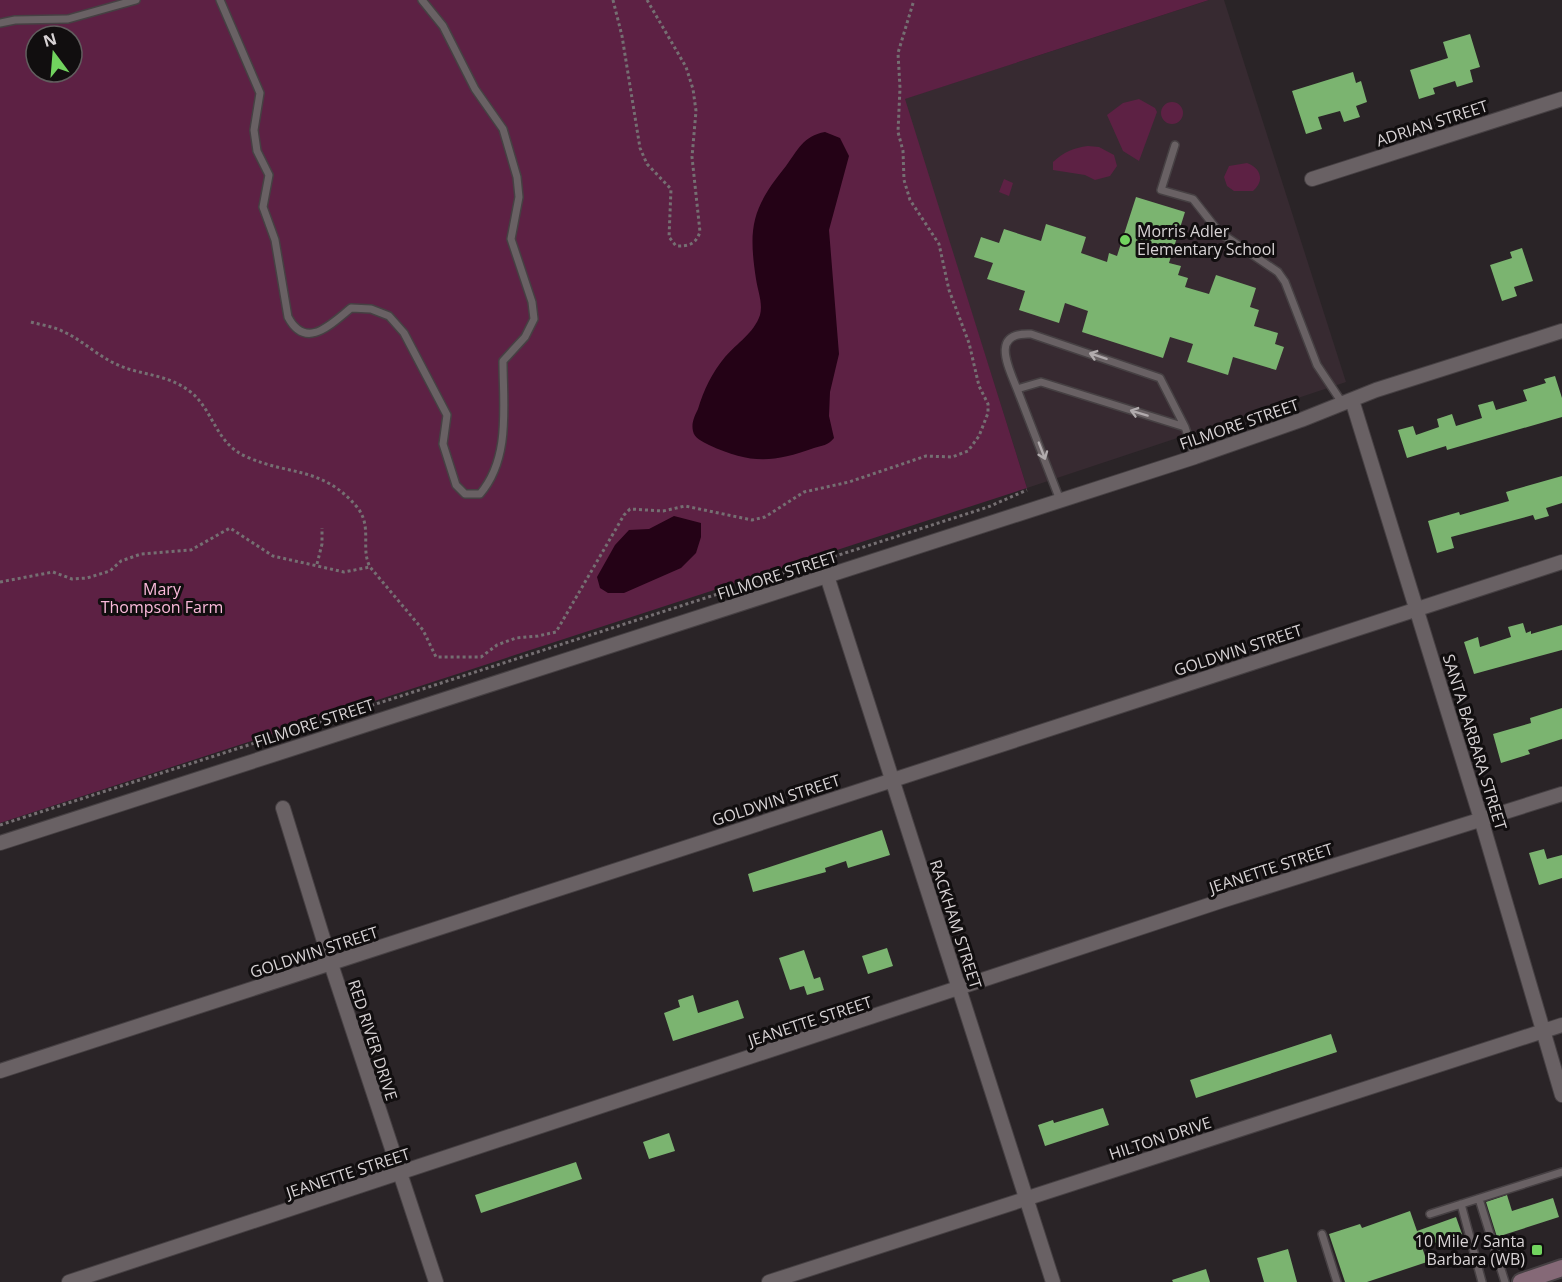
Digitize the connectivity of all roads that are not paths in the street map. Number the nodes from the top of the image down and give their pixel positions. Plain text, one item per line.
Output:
1 (136, 0) edge
2 (220, 0) edge
3 (422, 0) edge
4 (0, 23) edge
5 (1562, 99) edge
6 (1175, 145) dead end
7 (1312, 179) dead end
8 (1562, 331) edge
9 (1017, 389) junction
10 (1347, 402) junction
11 (1185, 427) junction
12 (1195, 457) junction
13 (1060, 500) junction
14 (1562, 562) edge
15 (827, 576) junction
16 (1417, 608) junction
17 (891, 780) junction
18 (1562, 794) edge
19 (283, 808) dead end
20 (1481, 819) junction
21 (0, 843) edge
22 (331, 964) junction
23 (959, 988) junction
24 (1562, 1024) edge
25 (1543, 1030) junction
26 (0, 1071) edge
27 (1562, 1095) edge
28 (1562, 1172) edge
29 (400, 1174) junction
30 (1026, 1199) junction
31 (1479, 1199) junction
32 (1461, 1204) junction
33 (1430, 1214) dead end
34 (1322, 1234) dead end
35 (1562, 1268) edge
36 (69, 1282) edge
37 (436, 1282) edge
38 (769, 1282) edge
39 (1053, 1282) edge
40 (1337, 1282) edge
41 (1482, 1282) edge
42 (1505, 1282) edge
43 (1521, 1282) edge

1 - 4 lane
2 - 3 lane
5 - 7 street, ADRIAN STREET
6 - 10 lane
8 - 10 street, FILMORE STREET
11 -> 9 lane
11 -> 9 lane
9 -> 13 lane
10 - 12 street, FILMORE STREET
10 - 16 street, SANTA BARBARA STREET
11 - 12 lane
12 - 13 street, FILMORE STREET
13 - 15 street, FILMORE STREET
14 - 16 street, GOLDWIN STREET
15 - 17 street, RACKHAM STREET
15 - 21 street, FILMORE STREET
16 - 17 street, GOLDWIN STREET
16 - 20 street, SANTA BARBARA STREET
17 - 22 street, GOLDWIN STREET
17 - 23 street, RACKHAM STREET
18 - 20 street, JEANETTE STREET
19 - 22 street, RED RIVER DRIVE
20 - 23 street, JEANETTE STREET
20 - 25 street, SANTA BARBARA STREET
22 - 26 street, GOLDWIN STREET
22 - 29 street, RED RIVER DRIVE
23 - 29 street, JEANETTE STREET
23 - 30 street, RACKHAM STREET
24 - 25 street, HILTON DRIVE
25 - 27 street, SANTA BARBARA STREET
25 - 30 street, HILTON DRIVE
28 - 31 lane
29 - 36 street, JEANETTE STREET
29 - 37 street, RED RIVER DRIVE
30 - 38 street, HILTON DRIVE
30 - 39 street, RACKHAM STREET
31 - 32 lane
31 - 42 lane
32 - 33 lane
32 - 41 lane
34 - 40 lane
35 - 43 main road

